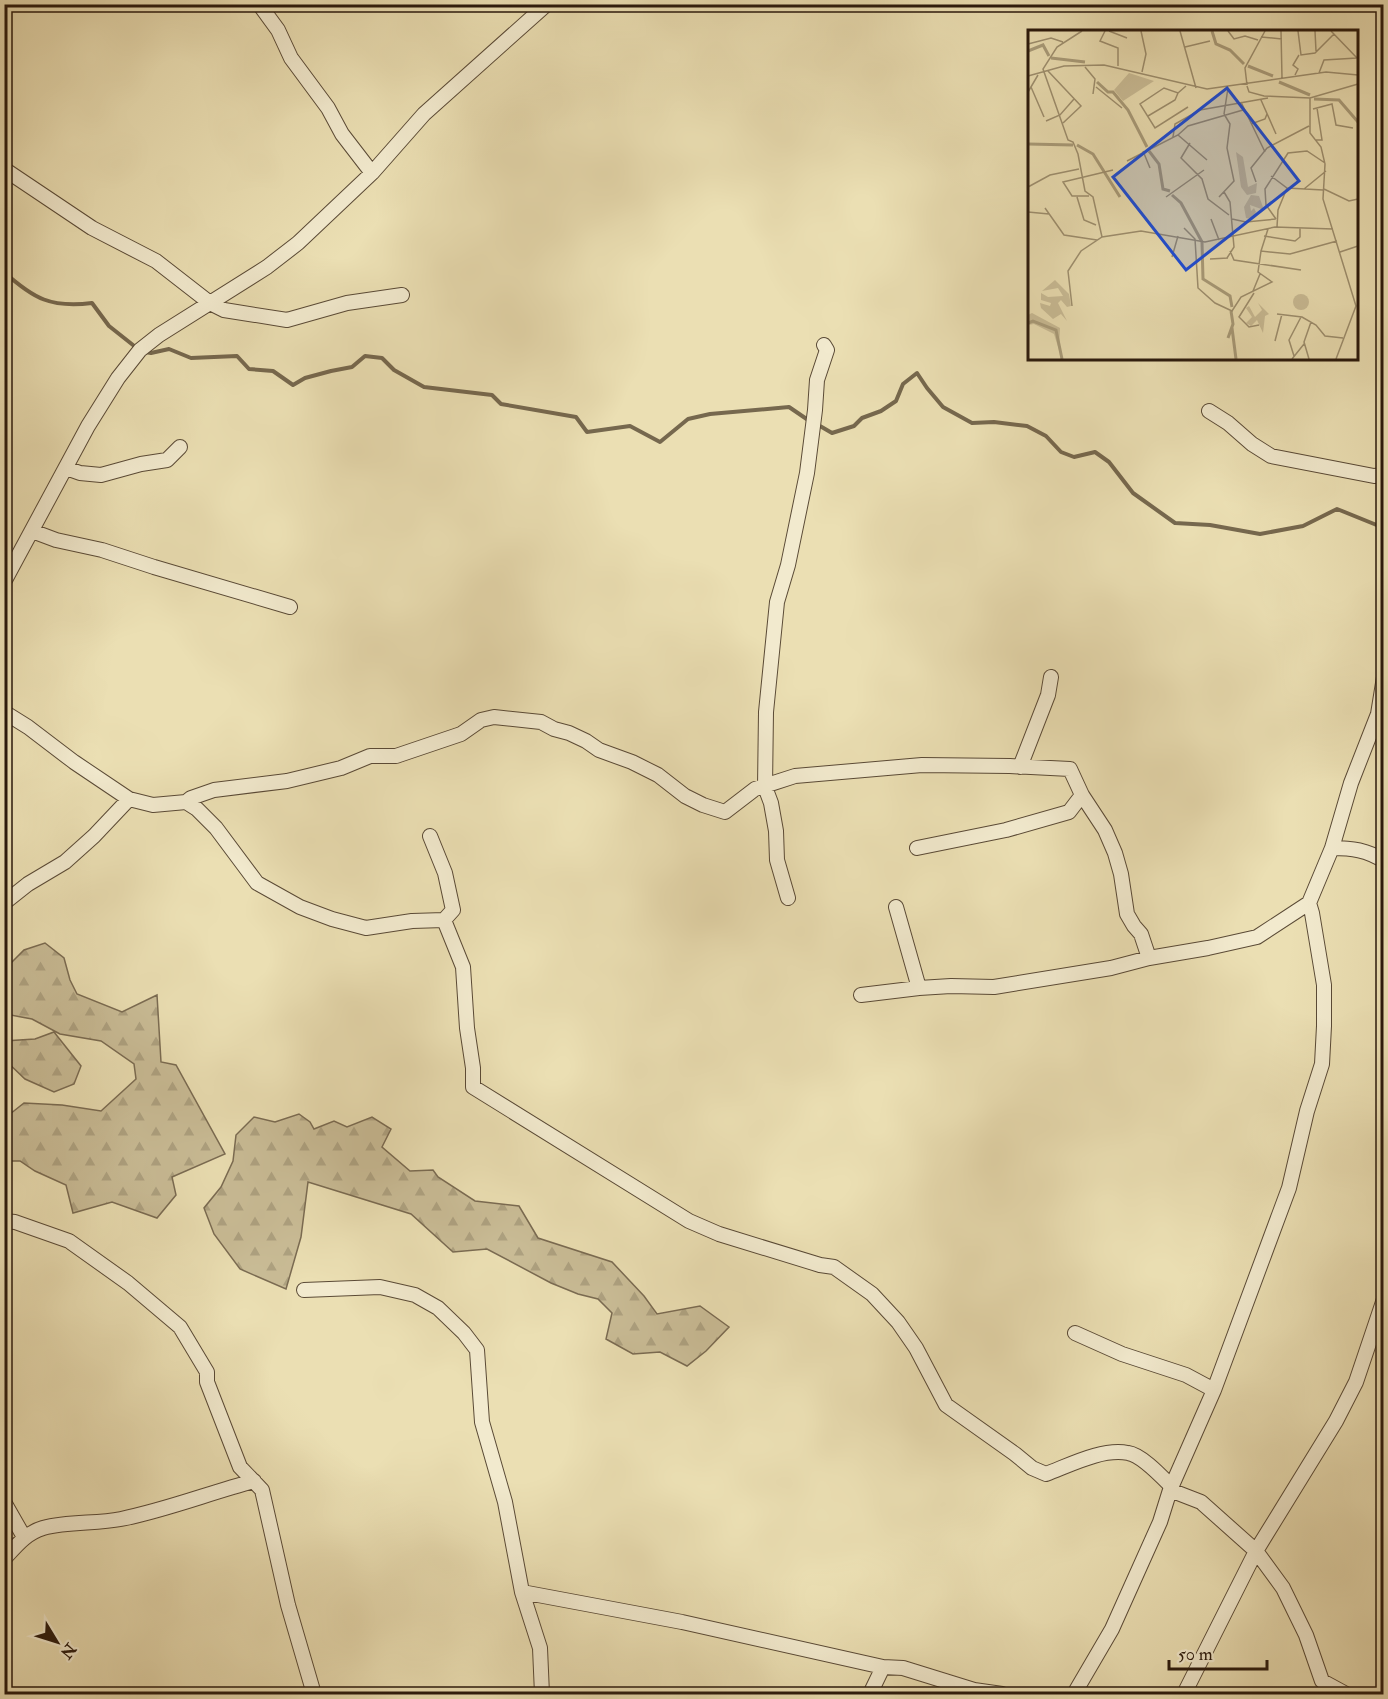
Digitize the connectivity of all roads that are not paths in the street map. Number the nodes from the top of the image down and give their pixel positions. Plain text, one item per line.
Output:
1 (259, 4) edge
2 (547, 4) edge
3 (4, 169) edge
4 (372, 173) junction
5 (402, 295) dead end
6 (210, 303) junction
7 (824, 345) dead end
8 (1209, 411) dead end
9 (180, 447) dead end
10 (66, 468) junction
11 (1383, 475) edge
12 (32, 531) junction
13 (4, 582) edge
14 (290, 607) dead end
15 (1383, 676) edge
16 (1051, 677) dead end
17 (4, 712) edge
18 (1020, 767) junction
19 (765, 787) junction
20 (1082, 795) junction
21 (129, 799) junction
22 (186, 802) junction
23 (430, 836) dead end
24 (917, 848) dead end
25 (1332, 848) junction
26 (1383, 861) edge
27 (788, 898) dead end
28 (4, 903) edge
29 (1309, 903) junction
30 (896, 907) dead end
31 (444, 920) junction
32 (1149, 957) junction
33 (919, 988) junction
34 (861, 995) dead end
35 (4, 1221) edge
36 (304, 1290) dead end
37 (1383, 1299) edge
38 (1075, 1333) dead end
39 (1214, 1390) junction
40 (254, 1481) junction
41 (1171, 1489) junction
42 (4, 1502) edge
43 (24, 1537) junction
44 (1256, 1551) junction
45 (4, 1559) edge
46 (522, 1592) junction
47 (883, 1667) junction
48 (314, 1695) edge
49 (542, 1695) edge
50 (870, 1695) edge
51 (1002, 1695) edge
52 (1074, 1695) edge
53 (1185, 1695) edge
54 (1346, 1695) edge

1 - 4 street
2 - 4 street
3 - 6 street
4 - 6 street
5 - 6 street
6 - 10 street
7 - 19 street
8 - 11 street
9 - 10 street
10 - 12 street
12 - 13 street
12 - 14 street
15 - 25 street
16 - 18 street
17 - 21 street
18 - 19 street
18 - 20 street
19 - 22 street
19 - 27 street
20 - 24 street
20 - 32 street
21 - 22 street
21 - 28 street
22 - 31 street
23 - 31 street
25 - 26 street
25 - 29 street
29 - 32 street
29 - 39 street
30 - 33 street
31 - 41 street
32 - 33 street
33 - 34 street
35 - 40 street
36 - 46 street
37 - 44 street
38 - 39 street
39 - 41 street
40 - 43 street
40 - 48 street
41 - 44 street
41 - 52 street
42 - 43 street
43 - 45 street
44 - 53 street
44 - 54 street
46 - 47 street
46 - 49 street
47 - 50 street
47 - 51 street

